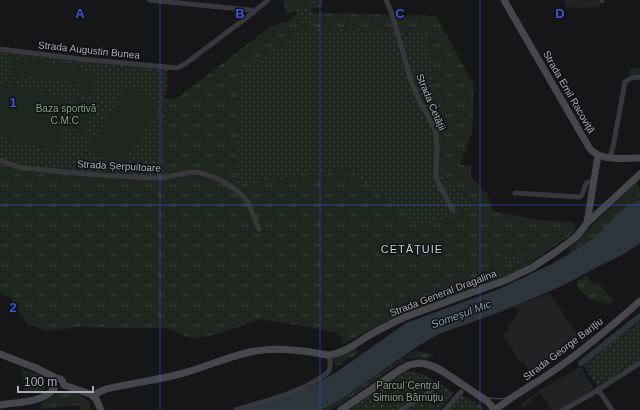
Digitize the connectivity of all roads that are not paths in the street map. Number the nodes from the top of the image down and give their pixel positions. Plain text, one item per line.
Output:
1 (149, 0) edge
2 (268, 0) edge
3 (386, 0) edge
4 (504, 0) edge
5 (254, 12) junction
6 (0, 50) edge
7 (640, 77) edge
8 (598, 155) junction
9 (610, 158) junction
10 (639, 159) edge
11 (0, 160) edge
12 (640, 174) edge
13 (593, 183) junction
14 (516, 192) dead end
15 (453, 210) dead end
16 (587, 223) junction
17 (258, 230) dead end
18 (640, 302) edge
19 (0, 354) edge
20 (328, 355) junction
21 (640, 363) edge
22 (56, 378) junction
23 (64, 385) junction
24 (54, 389) junction
25 (598, 390) junction
26 (431, 391) dead end
27 (461, 392) dead end
28 (93, 396) junction
29 (0, 405) edge
30 (101, 410) edge
31 (236, 410) edge
32 (341, 410) edge
33 (401, 410) edge
34 (445, 410) edge
35 (495, 410) edge
36 (563, 410) edge
37 (612, 410) edge

1 - 5 street
2 - 5 street
3 - 15 street, Strada Cetății
4 - 8 street, Strada Emil Racoviță
5 - 6 street, Strada Augustin Bunea
7 - 9 street
8 - 9 street
8 - 13 street
9 - 10 street
11 - 17 street, Strada Șerpuitoare
12 - 16 street, Strada General Dragalina
13 - 14 street
13 - 16 street
16 - 20 street, Strada General Dragalina
18 - 35 street, Strada George Barițiu
19 - 22 street
20 - 28 street, Strada General Dragalina
20 - 31 street
21 - 25 street
22 - 23 street
22 - 24 street
23 - 24 street
23 - 28 street
24 - 29 street
25 - 36 street
25 - 37 street
26 - 33 street
27 - 34 street
28 - 30 street
32 - 35 street

